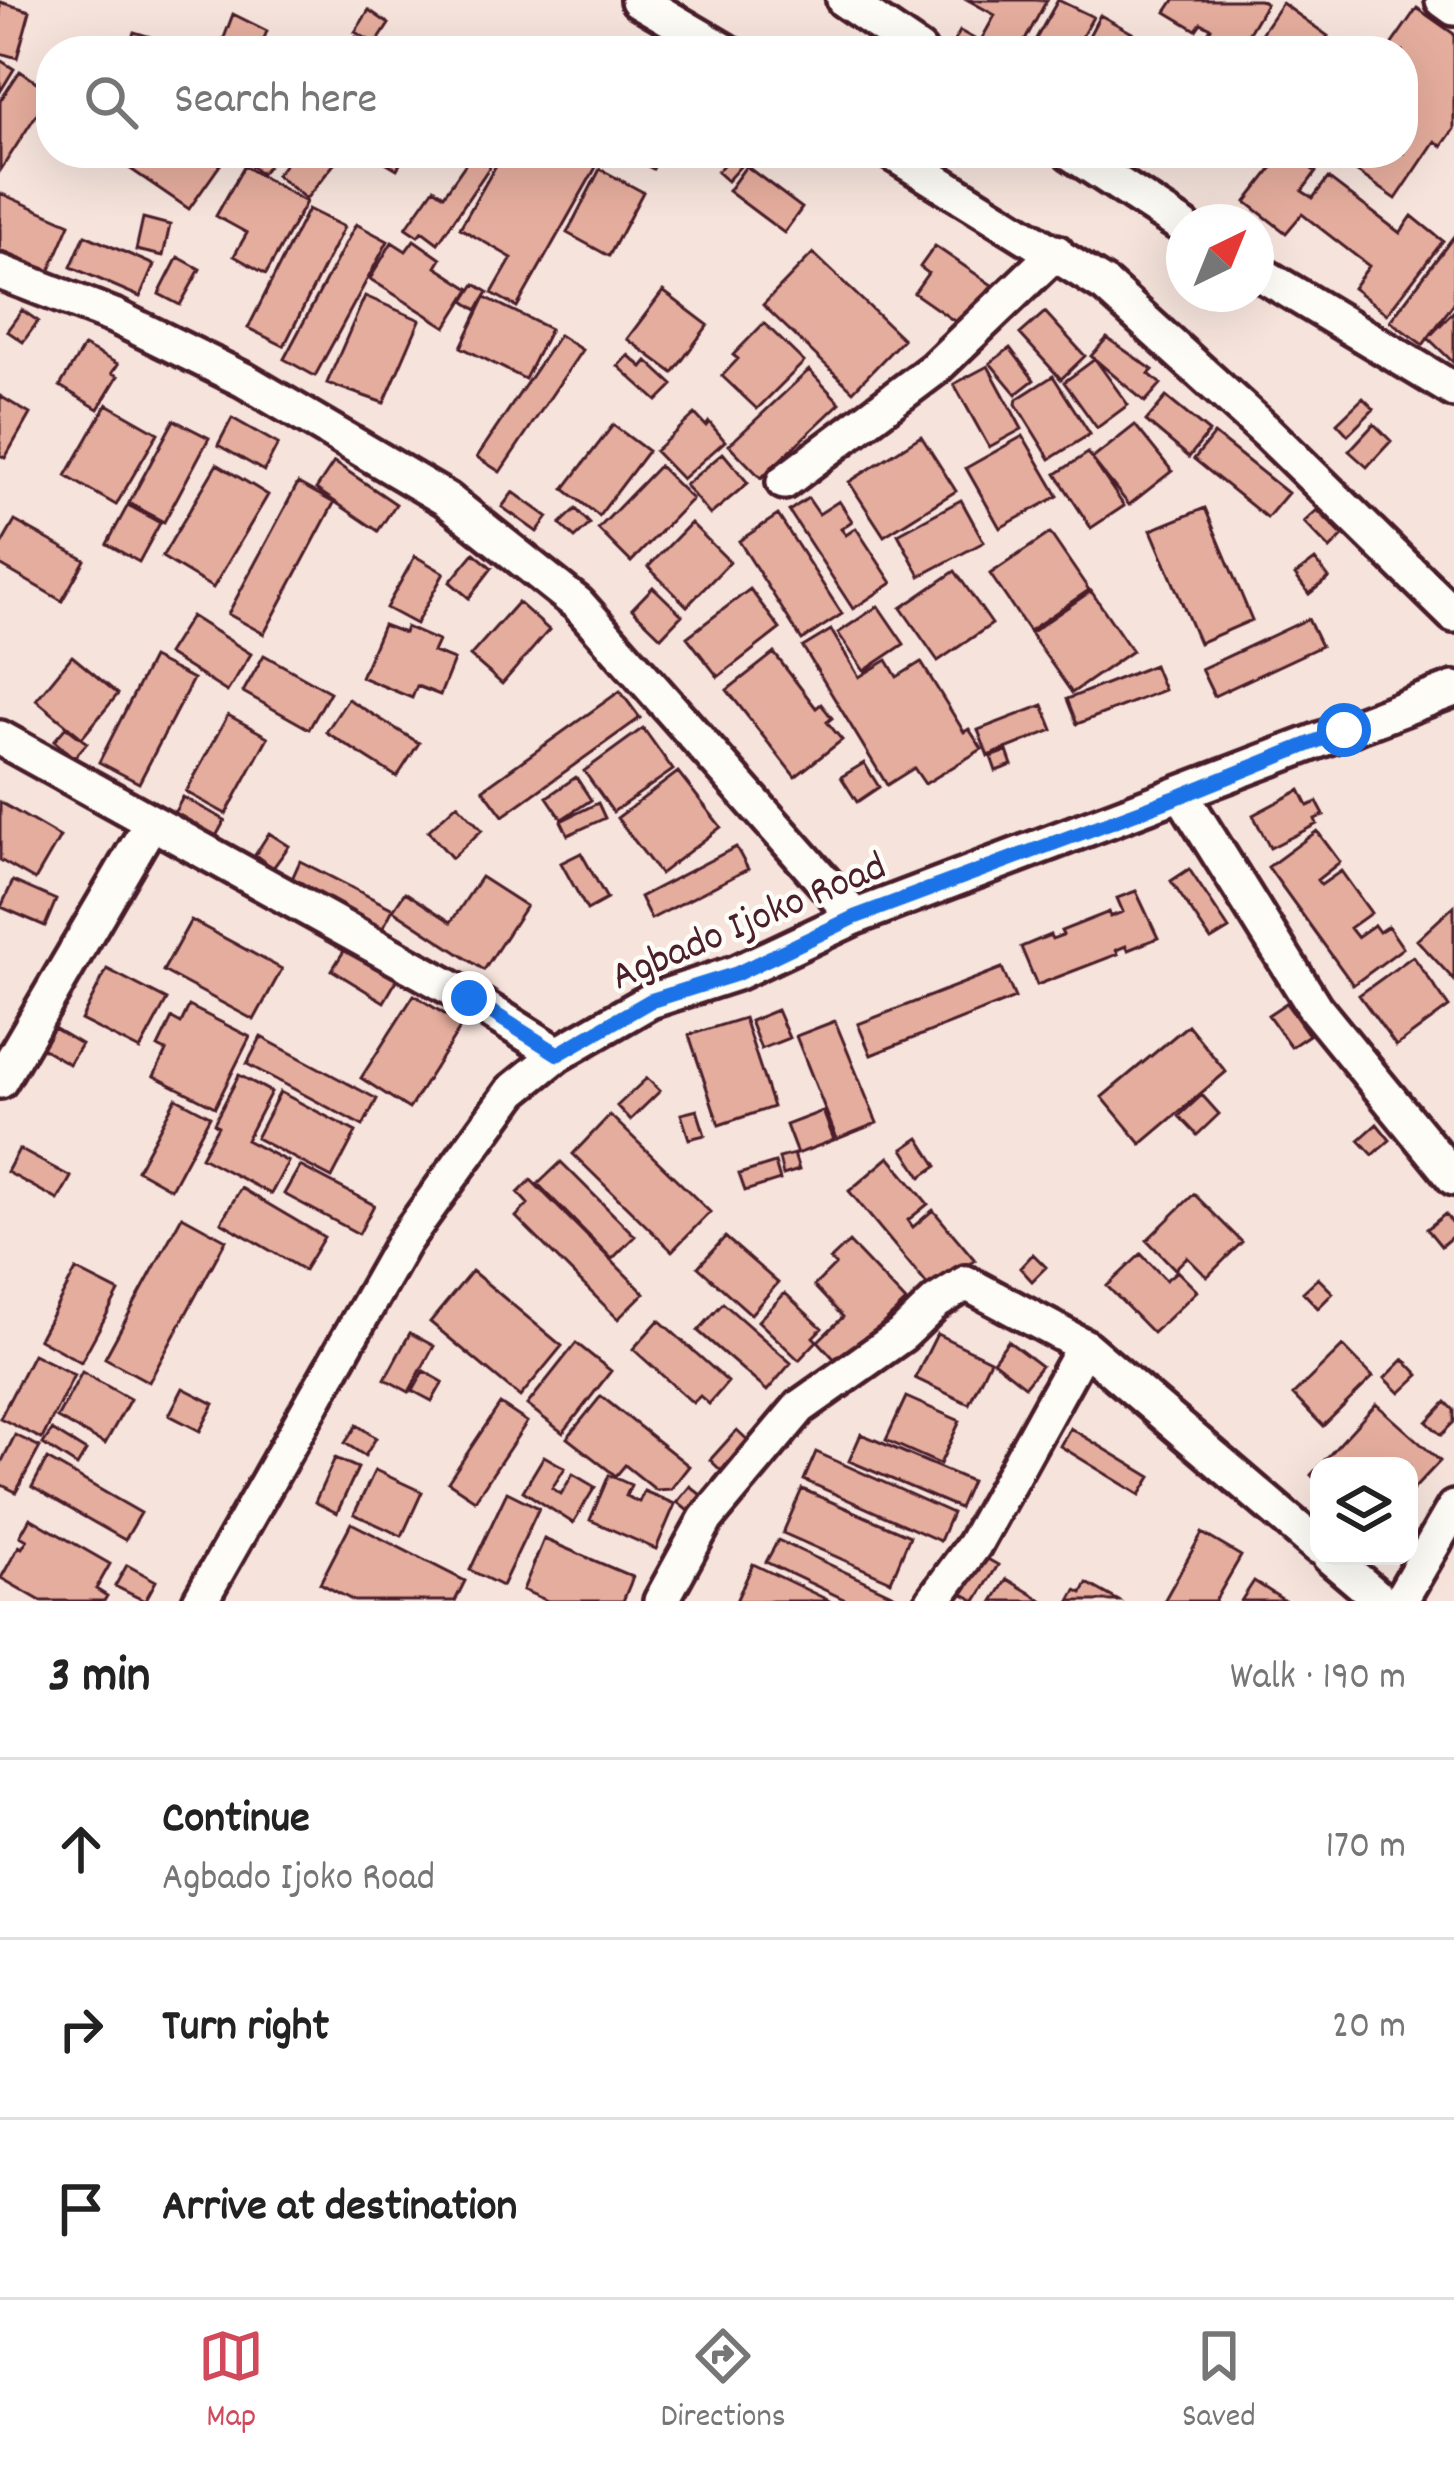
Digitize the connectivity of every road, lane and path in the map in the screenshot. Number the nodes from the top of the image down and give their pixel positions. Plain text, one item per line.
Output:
1 (638, 0) edge
2 (844, 0) edge
3 (1443, 0) edge
4 (1454, 8) edge
5 (699, 36) edge
6 (898, 36) edge
7 (917, 168) edge
8 (1094, 168) edge
9 (1166, 215) edge
10 (1056, 252) junction
11 (0, 272) edge
12 (1274, 282) edge
13 (1454, 391) edge
14 (784, 482) dead end
15 (1454, 615) edge
16 (1454, 689) edge
17 (0, 738) edge
18 (1183, 795) junction
19 (151, 823) junction
20 (855, 917) junction
21 (558, 1054) junction
22 (0, 1081) edge
23 (1454, 1178) edge
24 (1084, 1346) junction
25 (1454, 1508) edge
26 (1310, 1539) edge
27 (1340, 1565) edge
28 (200, 1601) edge
29 (661, 1601) edge
30 (933, 1601) edge
31 (1382, 1601) edge
32 (1400, 1601) edge

1 - 5 street
2 - 6 street
3 - 4 street
7 - 10 street
8 - 9 street
10 - 14 street
10 - 15 street
11 - 20 street
12 - 13 street
16 - 18 street, Agbado Ijoko Road
17 - 19 street
18 - 20 street, Agbado Ijoko Road
18 - 23 street
19 - 21 street
19 - 22 street
20 - 21 street, Agbado Ijoko Road
21 - 28 street, Agbado Ijoko Road
24 - 26 street
24 - 29 street
24 - 30 street
25 - 32 street
27 - 31 street

